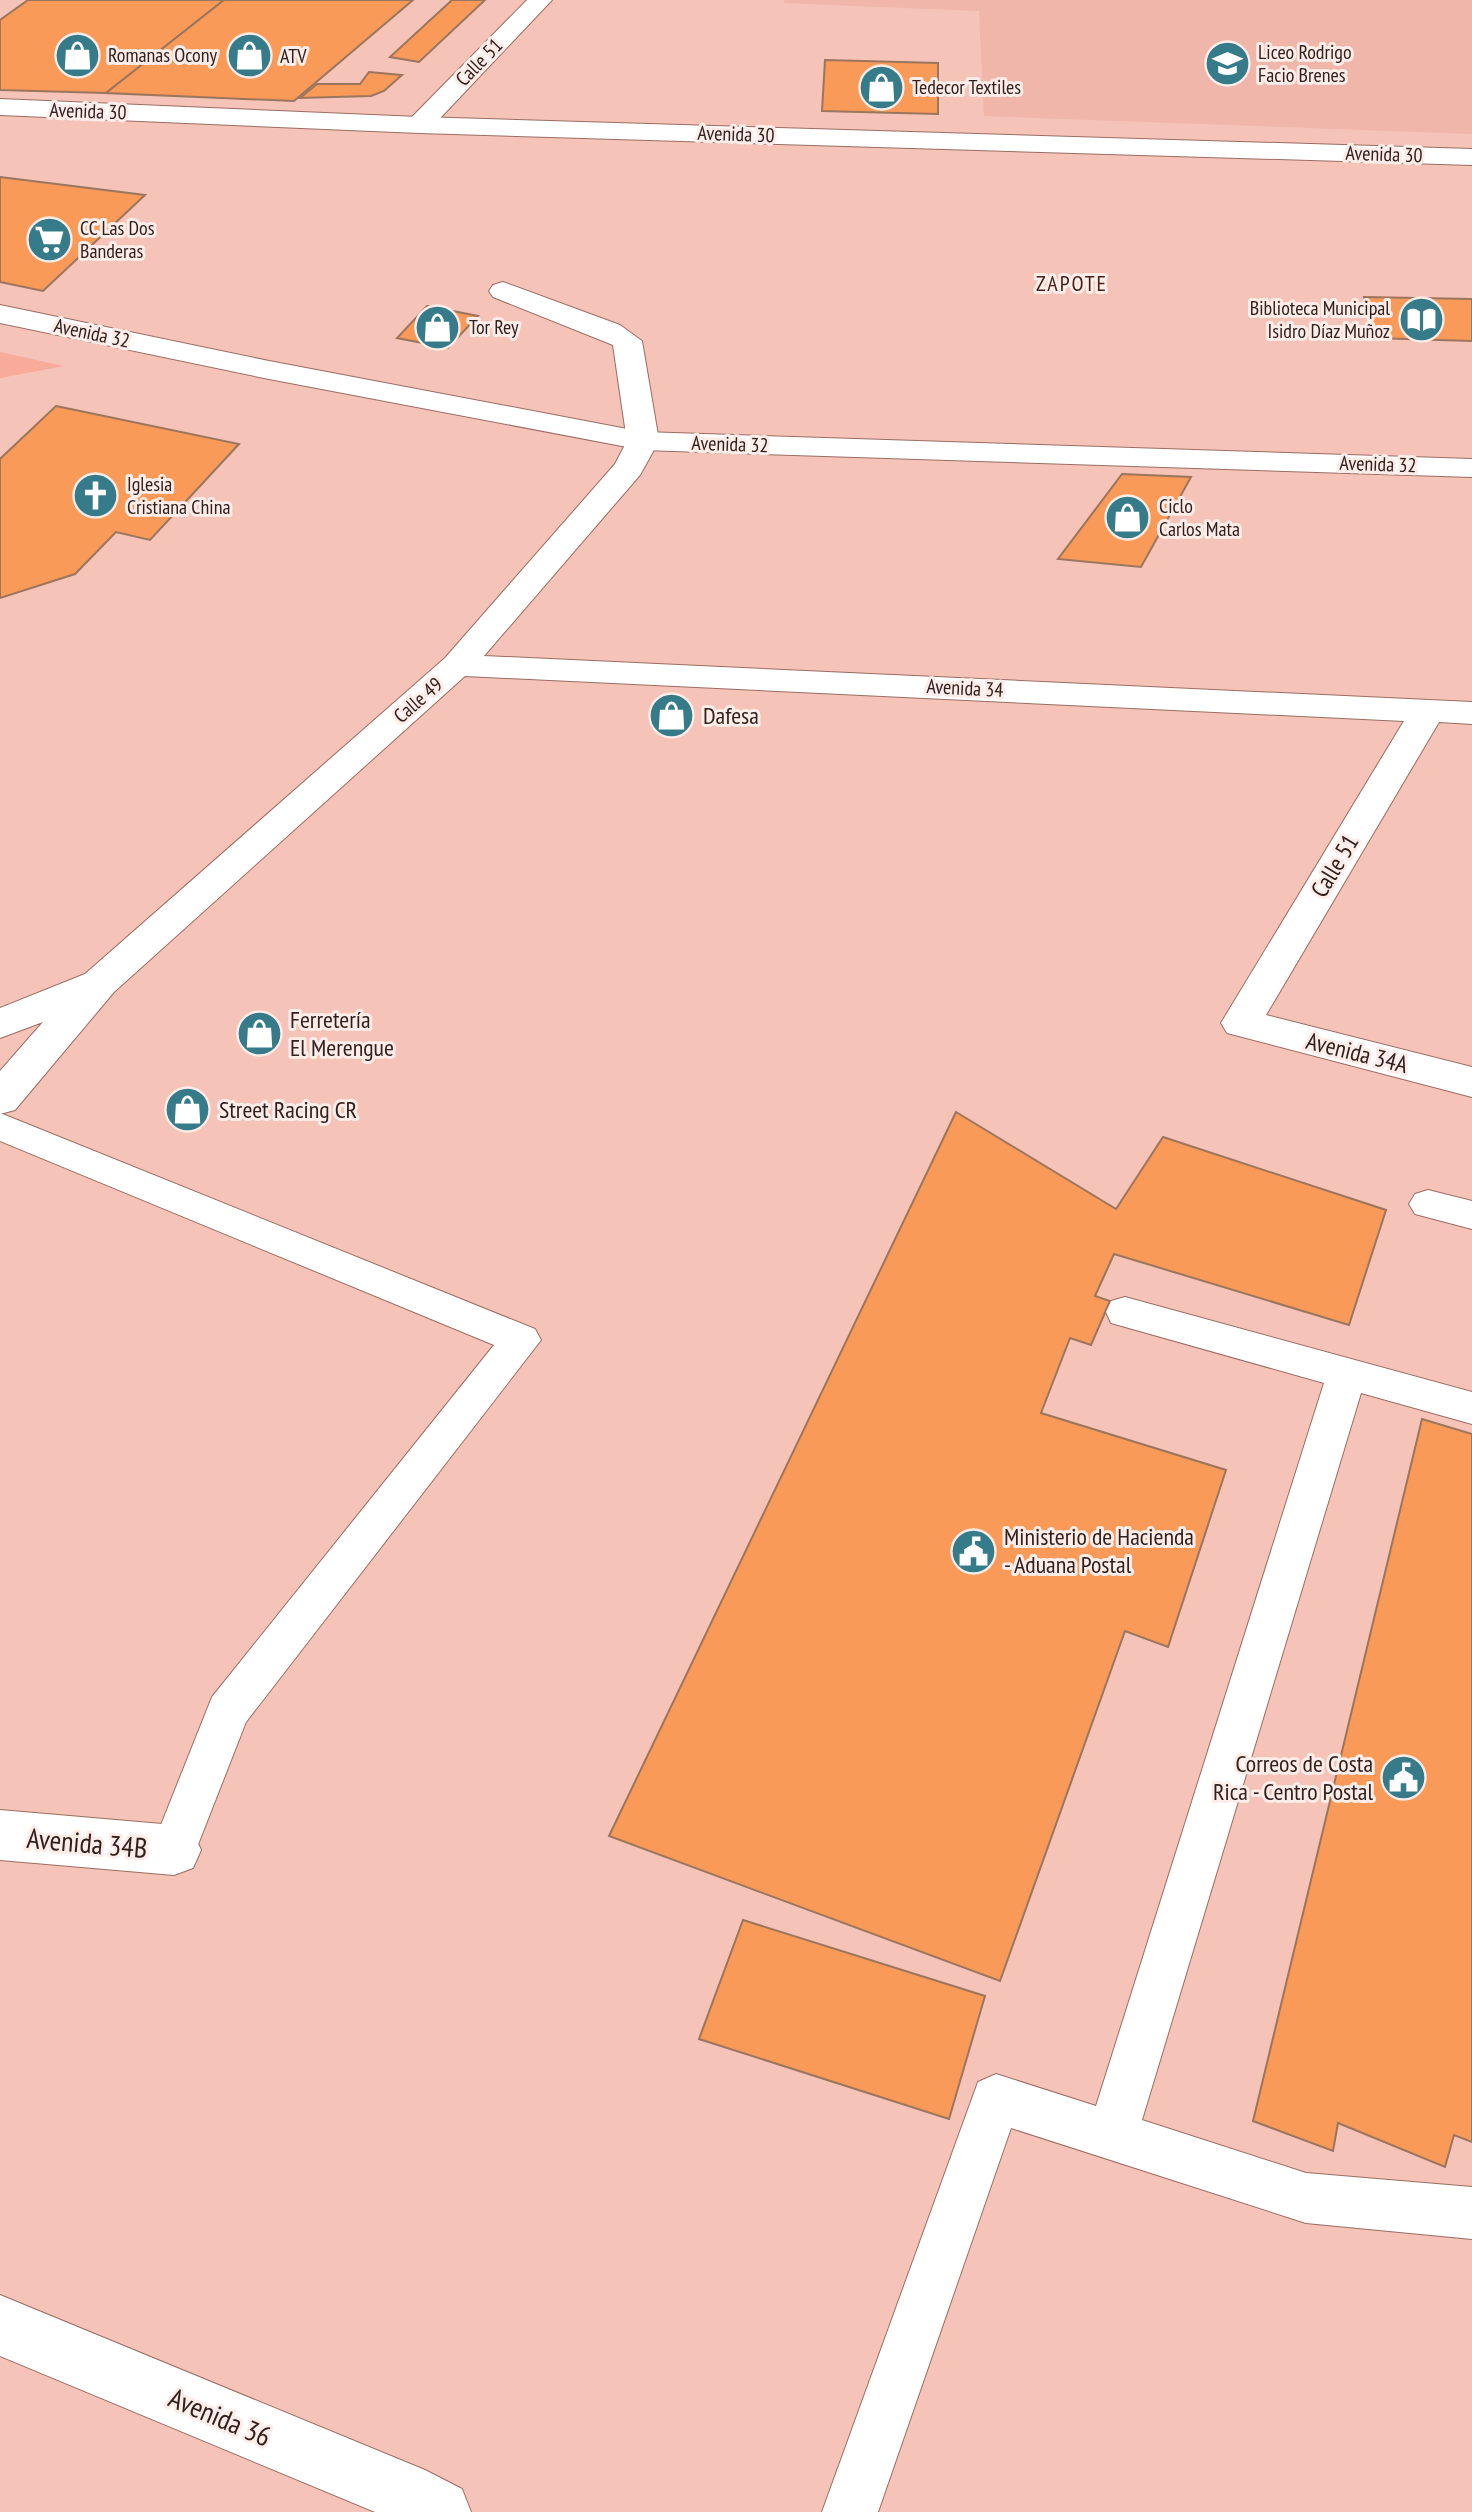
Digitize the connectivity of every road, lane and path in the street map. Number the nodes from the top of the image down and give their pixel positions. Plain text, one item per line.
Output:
1 (540, 0) edge
2 (0, 107) edge
3 (419, 125) junction
4 (1472, 157) edge
5 (503, 291) dead end
6 (0, 314) edge
7 (643, 441) junction
8 (1472, 468) edge
9 (457, 665) junction
10 (1429, 709) junction
11 (1472, 713) edge
12 (100, 982) junction
13 (1241, 1023) joint
14 (0, 1024) edge
15 (1472, 1082) edge
16 (0, 1099) edge
17 (0, 1126) edge
18 (1428, 1204) dead end
19 (1472, 1215) edge
20 (1125, 1312) dead end
21 (1347, 1373) junction
22 (1472, 1408) edge
23 (0, 1835) edge
24 (174, 1850) joint
25 (1112, 2136) junction
26 (1472, 2213) edge
27 (0, 2325) edge
28 (439, 2512) edge
29 (850, 2512) edge

1 - 3 street, Calle 51
2 - 3 street, Avenida 30
3 - 4 street, Avenida 30
5 - 7 street
6 - 7 street, Avenida 32
7 - 8 street, Avenida 32
7 - 9 street, Calle 49
9 - 10 street, Avenida 34
9 - 12 street, Calle 49
10 - 11 street, Avenida 34
10 - 13 street, Calle 51
12 - 14 street
12 - 16 street, Calle 49
13 - 15 street, Avenida 34A
17 - 24 lane
18 - 19 lane
20 - 21 lane
21 - 22 lane
21 - 25 lane
23 - 24 street, Avenida 34B
25 - 26 lane
25 - 29 lane
27 - 28 street, Avenida 36

